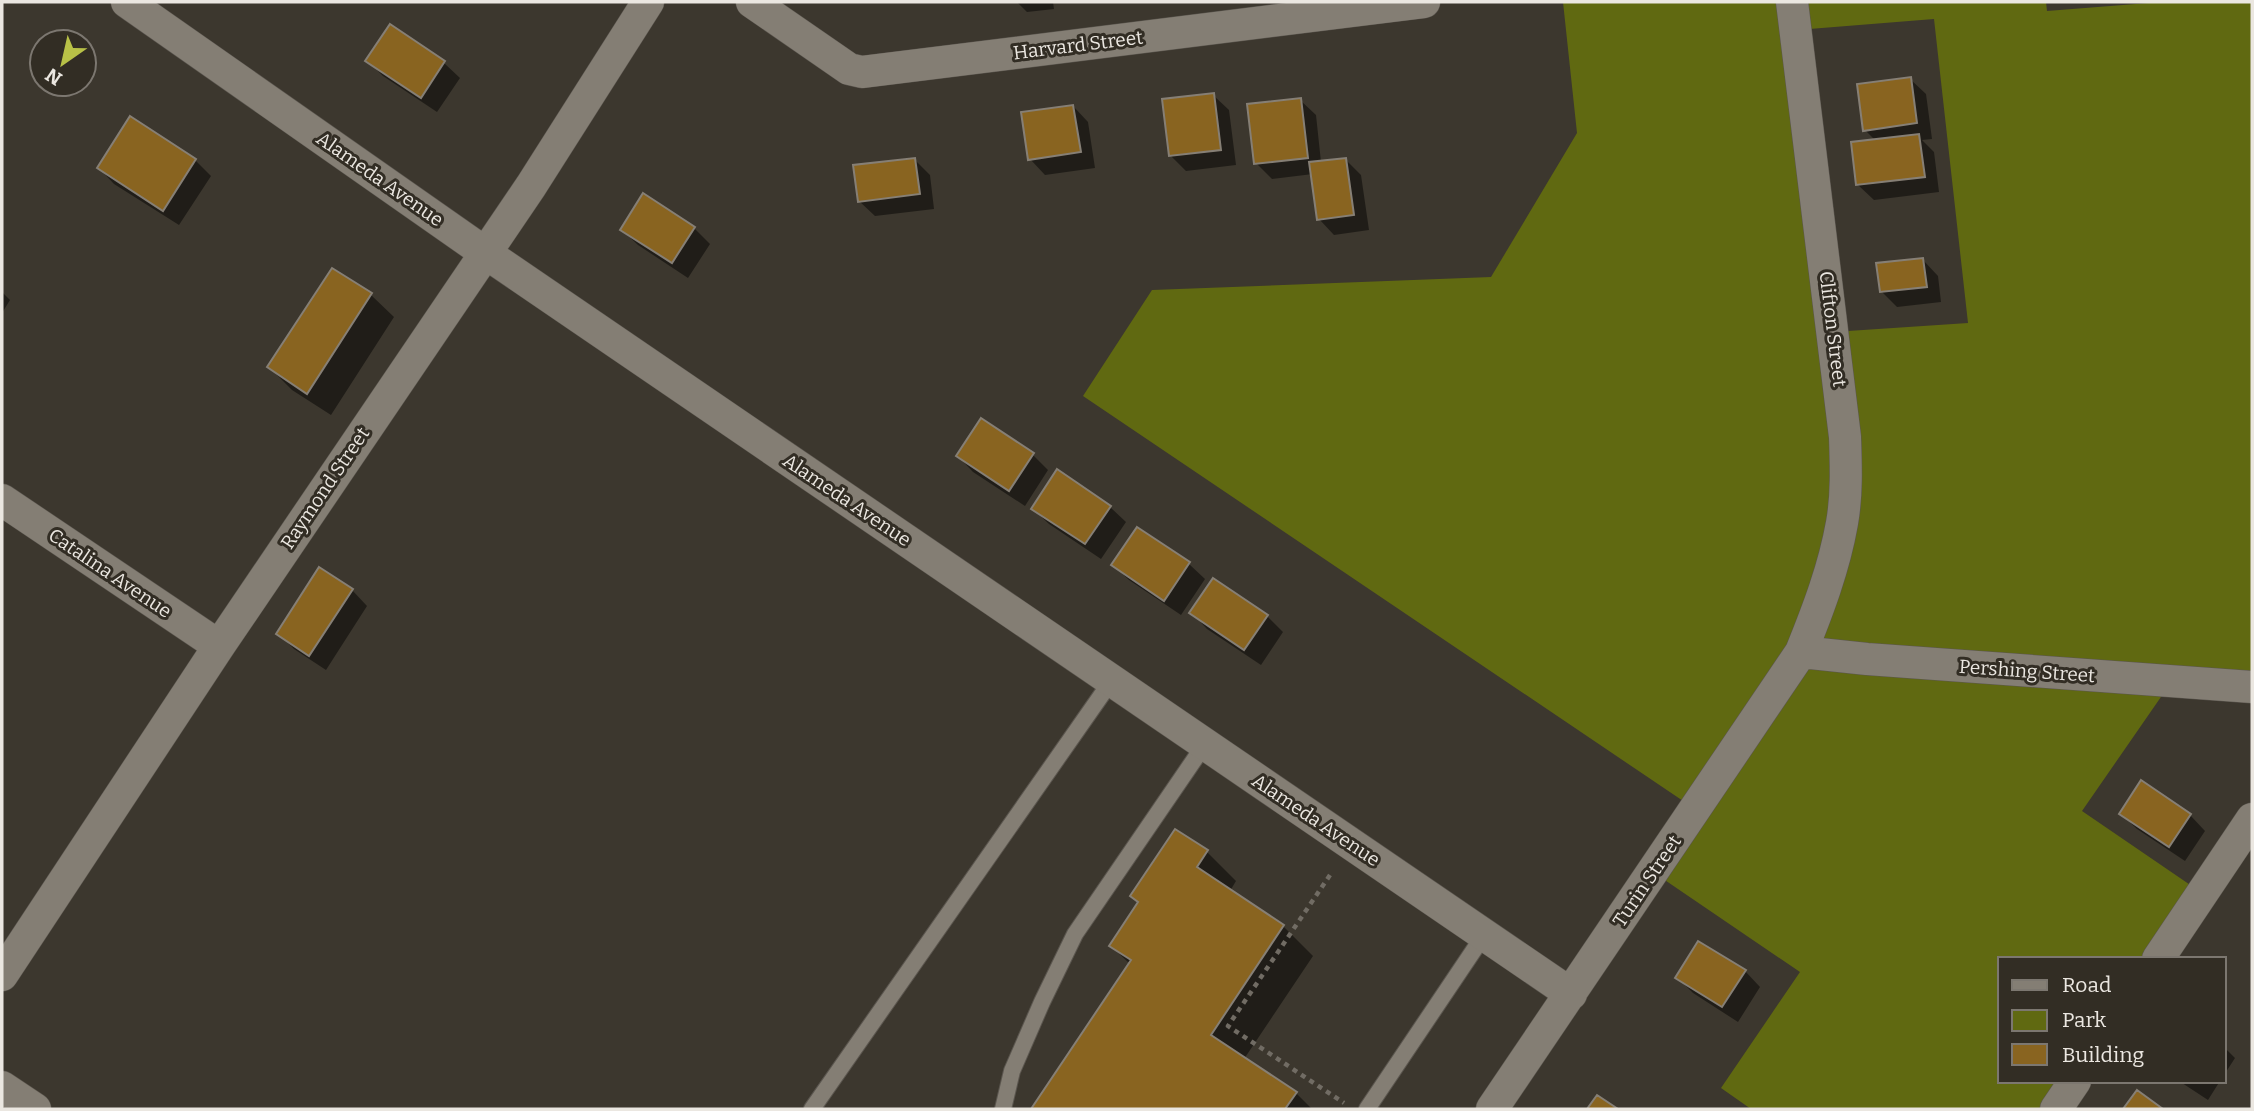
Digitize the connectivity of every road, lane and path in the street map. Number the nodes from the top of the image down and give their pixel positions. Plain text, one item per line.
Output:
1 (127, 2) edge
2 (648, 2) edge
3 (752, 2) edge
4 (1424, 2) edge
5 (1792, 2) edge
6 (484, 252) junction
7 (2, 500) edge
8 (219, 646) junction
9 (1801, 652) junction
10 (1112, 680) junction
11 (2252, 687) edge
12 (1205, 744) junction
13 (2252, 819) edge
14 (1330, 875) dead end
15 (1484, 934) junction
16 (2159, 957) edge
17 (2, 975) edge
18 (1571, 994) junction
19 (2074, 1083) edge
20 (2, 1087) edge
21 (1344, 1103) dead end
22 (35, 1109) edge
23 (812, 1109) edge
24 (1003, 1109) edge
25 (1367, 1109) edge
26 (1492, 1109) edge
27 (2056, 1109) edge

1 - 6 street, Alameda Avenue
2 - 6 street, Raymond Street
3 - 4 street, Harvard Street
5 - 9 street, Clifton Street
6 - 8 street, Raymond Street
6 - 10 street, Alameda Avenue
7 - 8 street, Catalina Avenue
8 - 17 street, Raymond Street
9 - 11 street, Pershing Street
9 - 18 street, Turin Street
10 - 12 street, Alameda Avenue
10 - 23 lane
12 - 15 street, Alameda Avenue
12 - 24 lane
13 - 16 street
14 - 21 path
15 - 18 street, Alameda Avenue
15 - 25 lane
18 - 26 street, Turin Street
19 - 27 street
20 - 22 street

